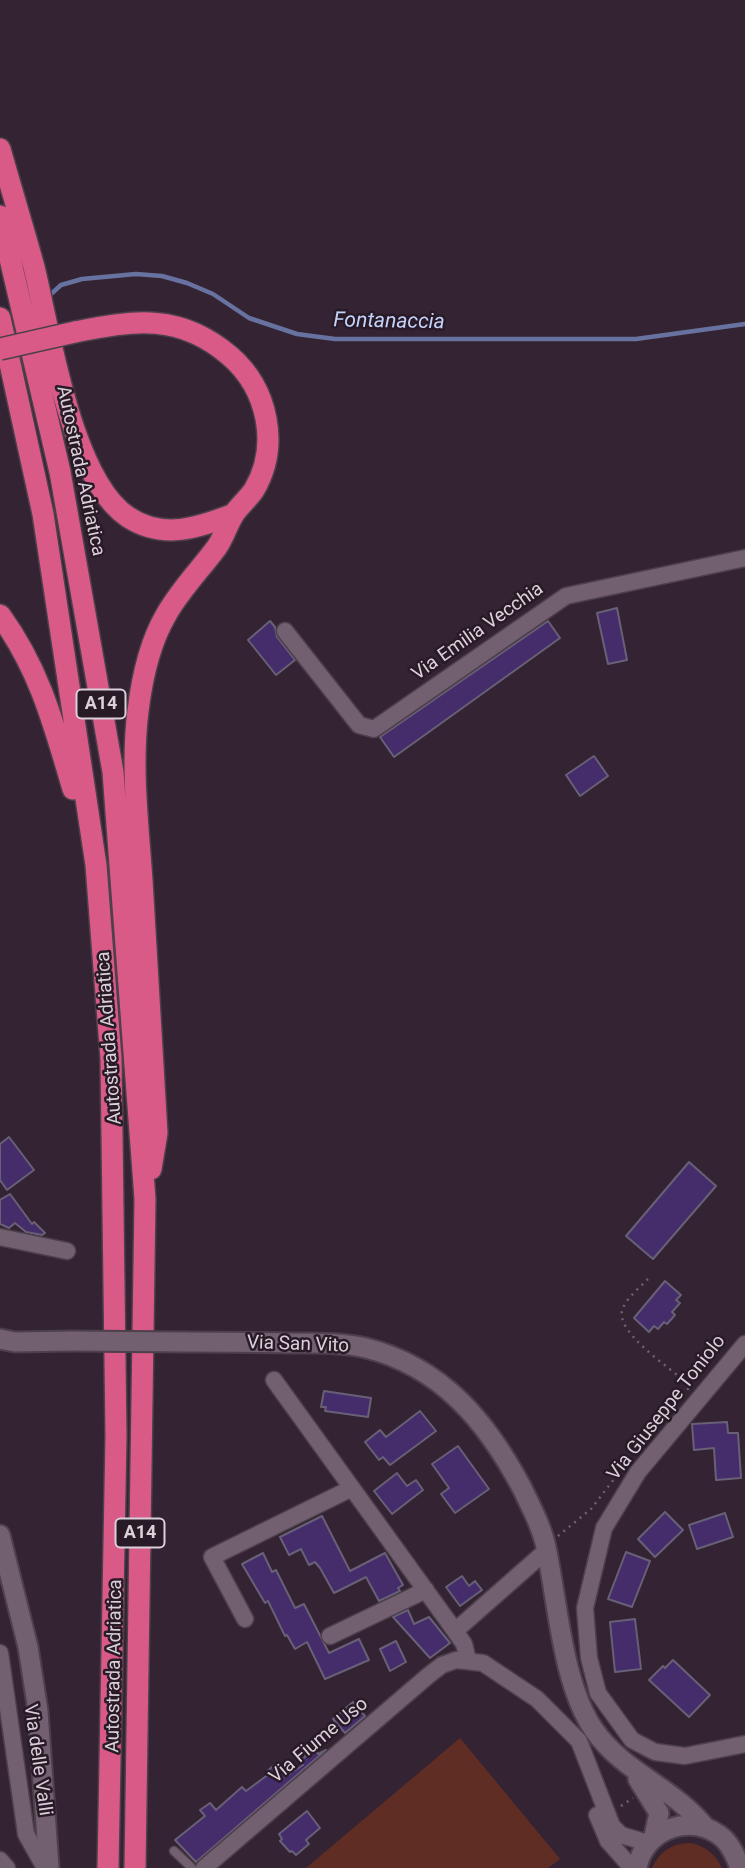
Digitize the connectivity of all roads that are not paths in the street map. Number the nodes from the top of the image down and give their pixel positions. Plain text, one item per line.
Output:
1 (0, 149) edge
2 (0, 216) edge
3 (0, 318) edge
4 (0, 349) edge
5 (234, 514) junction
6 (745, 558) edge
7 (0, 615) edge
8 (285, 631) dead end
9 (96, 865) junction
10 (145, 1199) junction
11 (0, 1237) edge
12 (67, 1251) dead end
13 (745, 1343) edge
14 (5, 1345) edge
15 (274, 1381) dead end
16 (352, 1488) junction
17 (0, 1535) edge
18 (546, 1547) junction
19 (426, 1590) junction
20 (245, 1619) dead end
21 (455, 1631) junction
22 (330, 1636) dead end
23 (0, 1653) edge
24 (468, 1660) junction
25 (563, 1725) junction
26 (745, 1744) edge
27 (631, 1769) junction
28 (705, 1827) junction
29 (651, 1839) junction
30 (174, 1851) dead end
31 (0, 1860) edge
32 (739, 1860) edge
33 (7, 1868) edge
34 (47, 1868) edge
35 (108, 1868) edge
36 (135, 1868) edge
37 (192, 1868) edge
38 (204, 1868) edge
39 (635, 1868) edge

1 - 5 highway
2 - 10 highway, Autostrada Adriatica / A14
3 - 9 highway, Autostrada Adriatica / A14
4 - 5 highway, bridge
5 - 10 highway
6 - 8 street, Via Emilia Vecchia
7 - 9 highway
9 - 35 highway, Autostrada Adriatica / A14
10 - 36 highway, Autostrada Adriatica / A14
11 - 12 street
13 - 26 street, Via Giuseppe Toniolo
14 - 18 street, Via San Vito, bridge
15 - 16 street
16 - 19 street
16 - 20 street
17 - 34 street
18 - 21 street
18 - 27 street, Via San Vito
19 - 21 street
19 - 22 street
21 - 24 street
23 - 34 street, Via delle Valli
24 - 25 street
24 - 38 street, Via Fiume Uso
25 - 29 street
25 - 39 street
27 - 28 street, Via San Vito
27 - 29 street, Via San Vito
28 - 29 street
28 - 32 street, Via San Vito
29 - 39 street
30 - 37 lane
31 - 33 street

